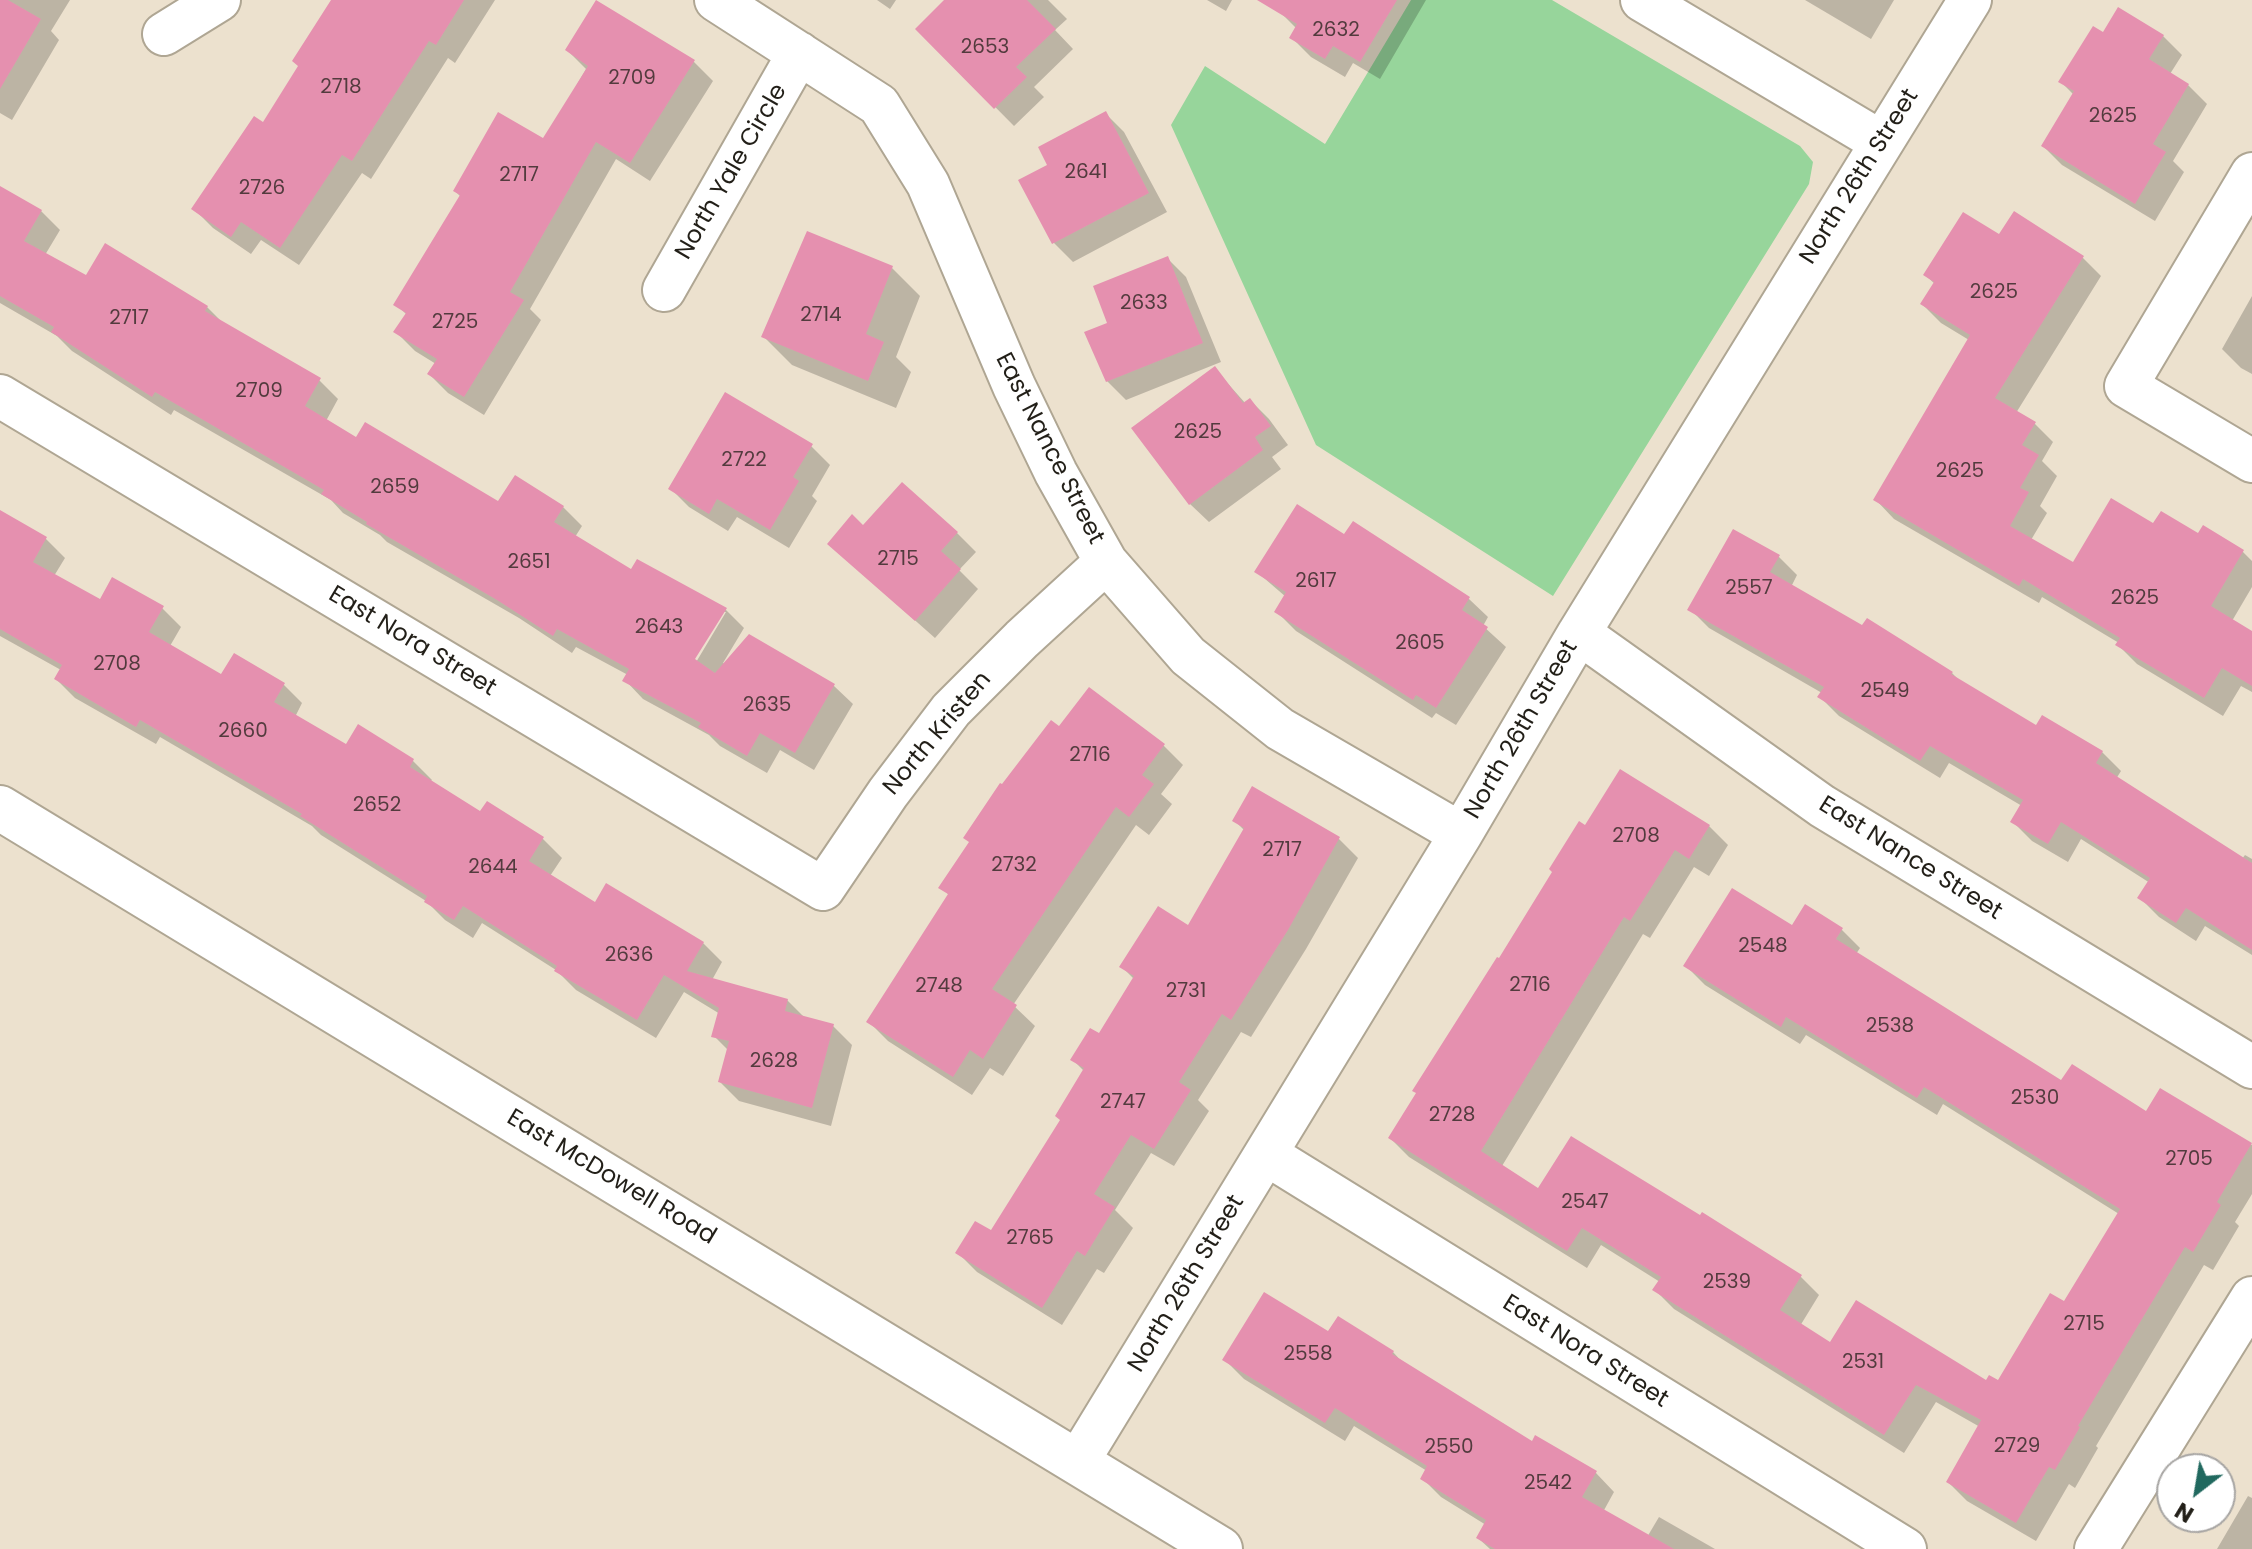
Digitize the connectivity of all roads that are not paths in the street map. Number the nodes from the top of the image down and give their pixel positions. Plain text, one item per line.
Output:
1 (219, 0) edge
2 (716, 0) edge
3 (1642, 0) edge
4 (1970, 0) edge
5 (164, 34) dead end
6 (799, 53) junction
7 (1881, 142) junction
8 (2252, 174) edge
9 (664, 290) dead end
10 (0, 396) edge
11 (2252, 461) edge
12 (1106, 562) junction
13 (1579, 633) junction
14 (0, 808) edge
15 (1461, 834) junction
16 (823, 889) joint
17 (2252, 1067) edge
18 (1266, 1154) junction
19 (2252, 1298) edge
20 (1078, 1461) junction
21 (1220, 1549) edge
22 (1905, 1549) edge
23 (2096, 1549) edge

1 - 5 street
2 - 6 street, East Nance Street
3 - 7 street
4 - 7 street, North 26th Street
6 - 9 street, North Yale Circle
6 - 12 street, East Nance Street
7 - 13 street, North 26th Street
8 - 11 street
10 - 16 street, East Nora Street
12 - 15 street, East Nance Street
12 - 16 street, North Kristen
13 - 15 street, North 26th Street
13 - 17 street, East Nance Street
14 - 20 main road, East McDowell Road
15 - 18 street, North 26th Street
18 - 20 street, North 26th Street
18 - 22 street, East Nora Street
19 - 23 street
20 - 21 main road, East McDowell Road

